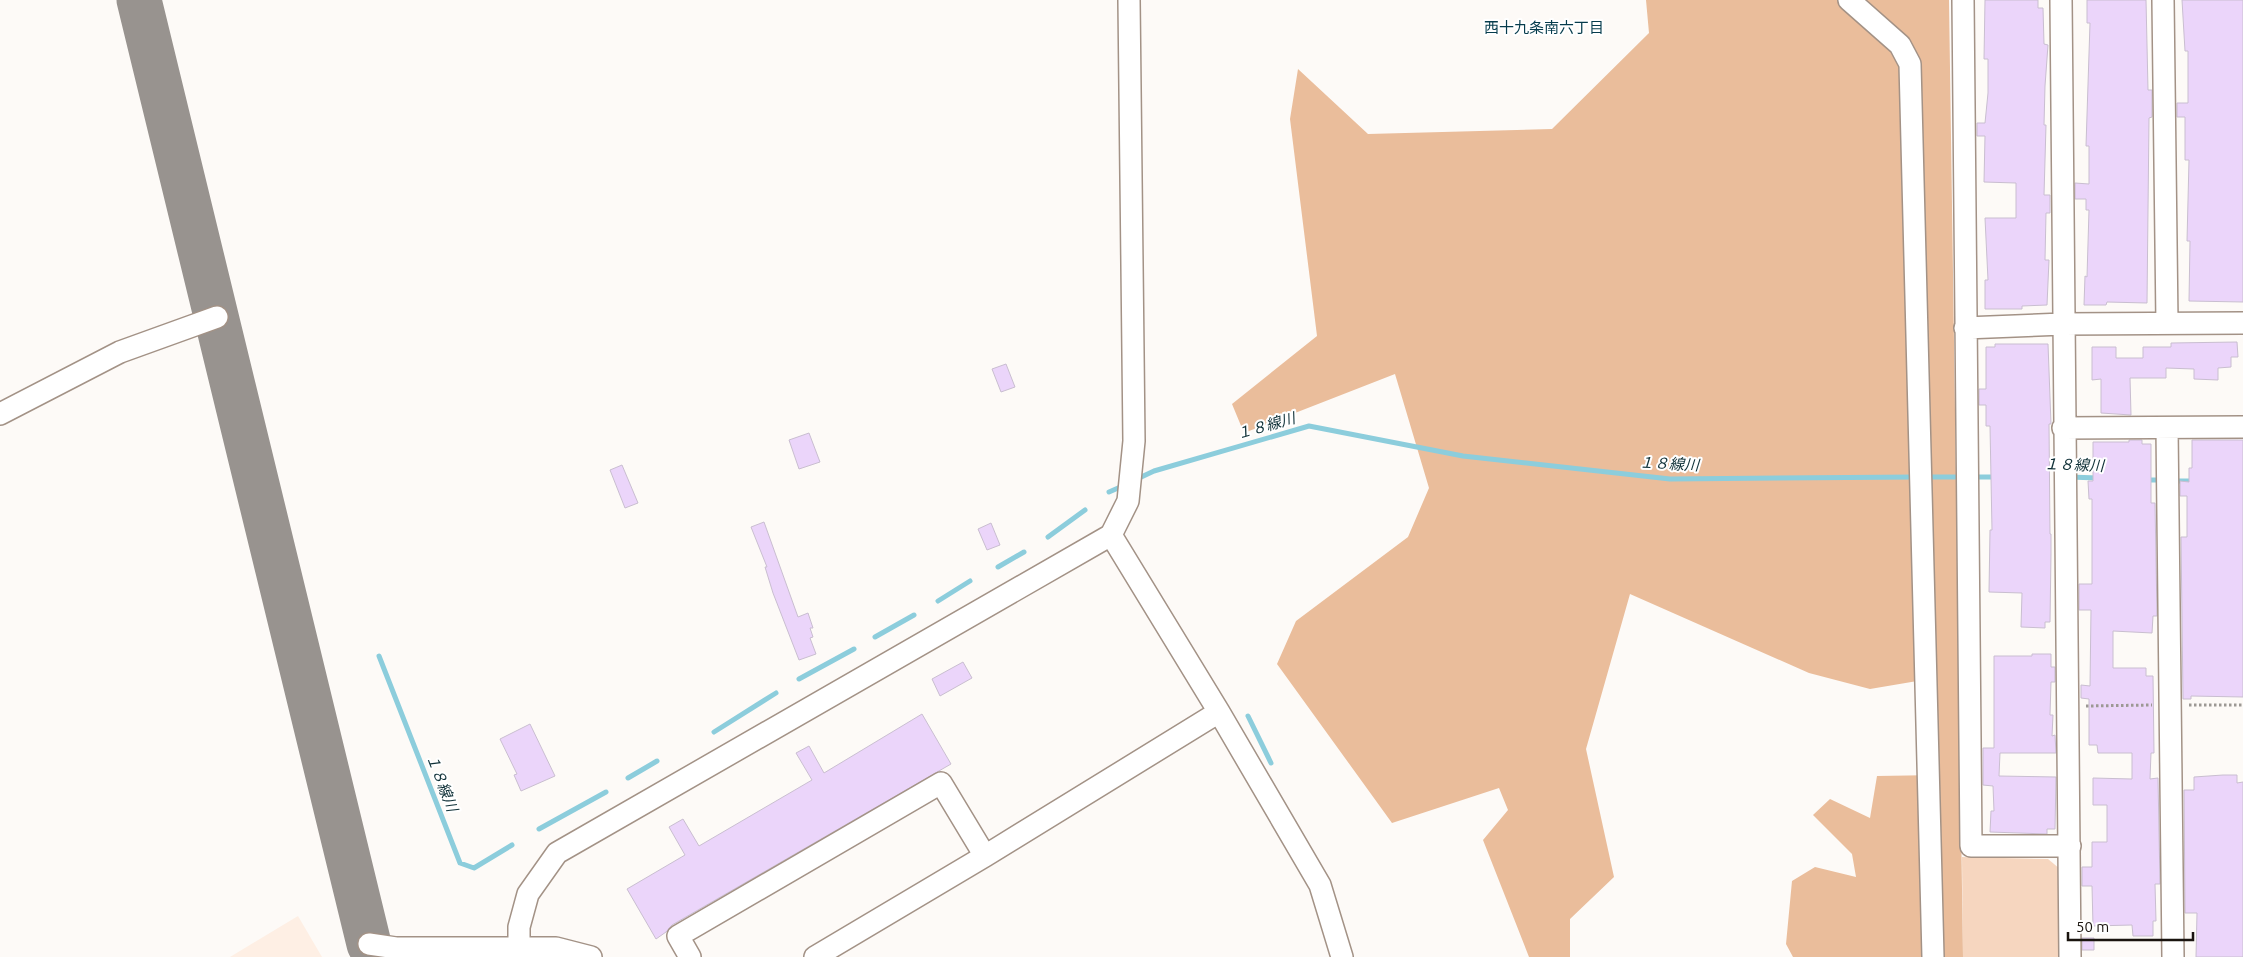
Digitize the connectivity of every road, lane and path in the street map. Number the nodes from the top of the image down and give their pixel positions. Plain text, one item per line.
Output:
1 (1129, 0) edge
2 (1850, 0) edge
3 (1963, 0) edge
4 (2060, 0) edge
5 (2162, 0) edge
6 (216, 317) dead end
7 (2167, 323) junction
8 (2243, 323) edge
9 (2063, 324) junction
10 (1965, 328) junction
11 (0, 414) edge
12 (2243, 427) edge
13 (2063, 428) junction
14 (2167, 428) junction
15 (1111, 536) junction
16 (1219, 712) junction
17 (2070, 846) junction
18 (985, 856) junction
19 (369, 944) dead end
20 (518, 952) edge
21 (591, 957) edge
22 (689, 957) edge
23 (815, 957) edge
24 (1342, 957) edge
25 (1934, 957) edge
26 (2070, 957) edge
27 (2173, 957) edge

1 - 15 street
2 - 25 street
3 - 10 street
4 - 9 street
5 - 7 street
6 - 11 street
7 - 8 street
7 - 9 street
9 - 10 street
9 - 13 street
10 - 17 street
12 - 14 street
13 - 14 street
13 - 17 street
14 - 27 street
15 - 16 street
15 - 20 street
16 - 18 street
16 - 24 street
17 - 26 street
18 - 22 street
18 - 23 street
19 - 20 street
20 - 21 street

